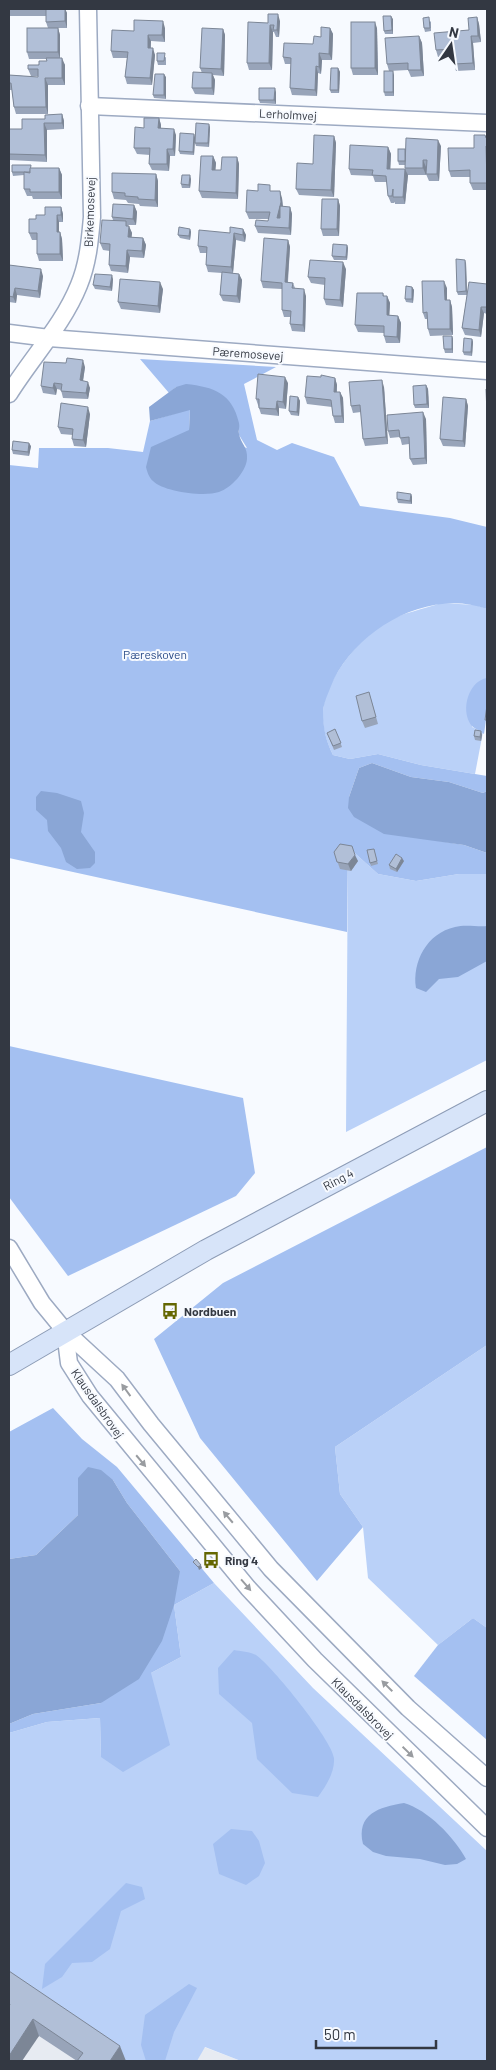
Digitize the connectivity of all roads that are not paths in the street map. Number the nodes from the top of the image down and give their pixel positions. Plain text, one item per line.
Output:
1 (88, 9) edge
2 (90, 106) junction
3 (487, 123) edge
4 (9, 333) edge
5 (49, 338) junction
6 (487, 371) edge
7 (9, 394) edge
8 (487, 1102) edge
9 (9, 1248) edge
10 (65, 1331) junction
11 (9, 1365) edge
12 (487, 1778) edge
13 (487, 1828) edge

1 - 2 street, Birkemosevej
2 - 3 street, Lerholmvej
2 - 5 street, Birkemosevej
4 - 5 street, Pæremosevej
5 - 6 street, Pæremosevej
5 - 7 street, Birkemosevej
8 - 10 main road, Ring 4
9 - 10 street
10 - 11 main road, Ring 4
12 -> 10 street, Klausdalsbrovej
10 -> 13 street, Klausdalsbrovej

